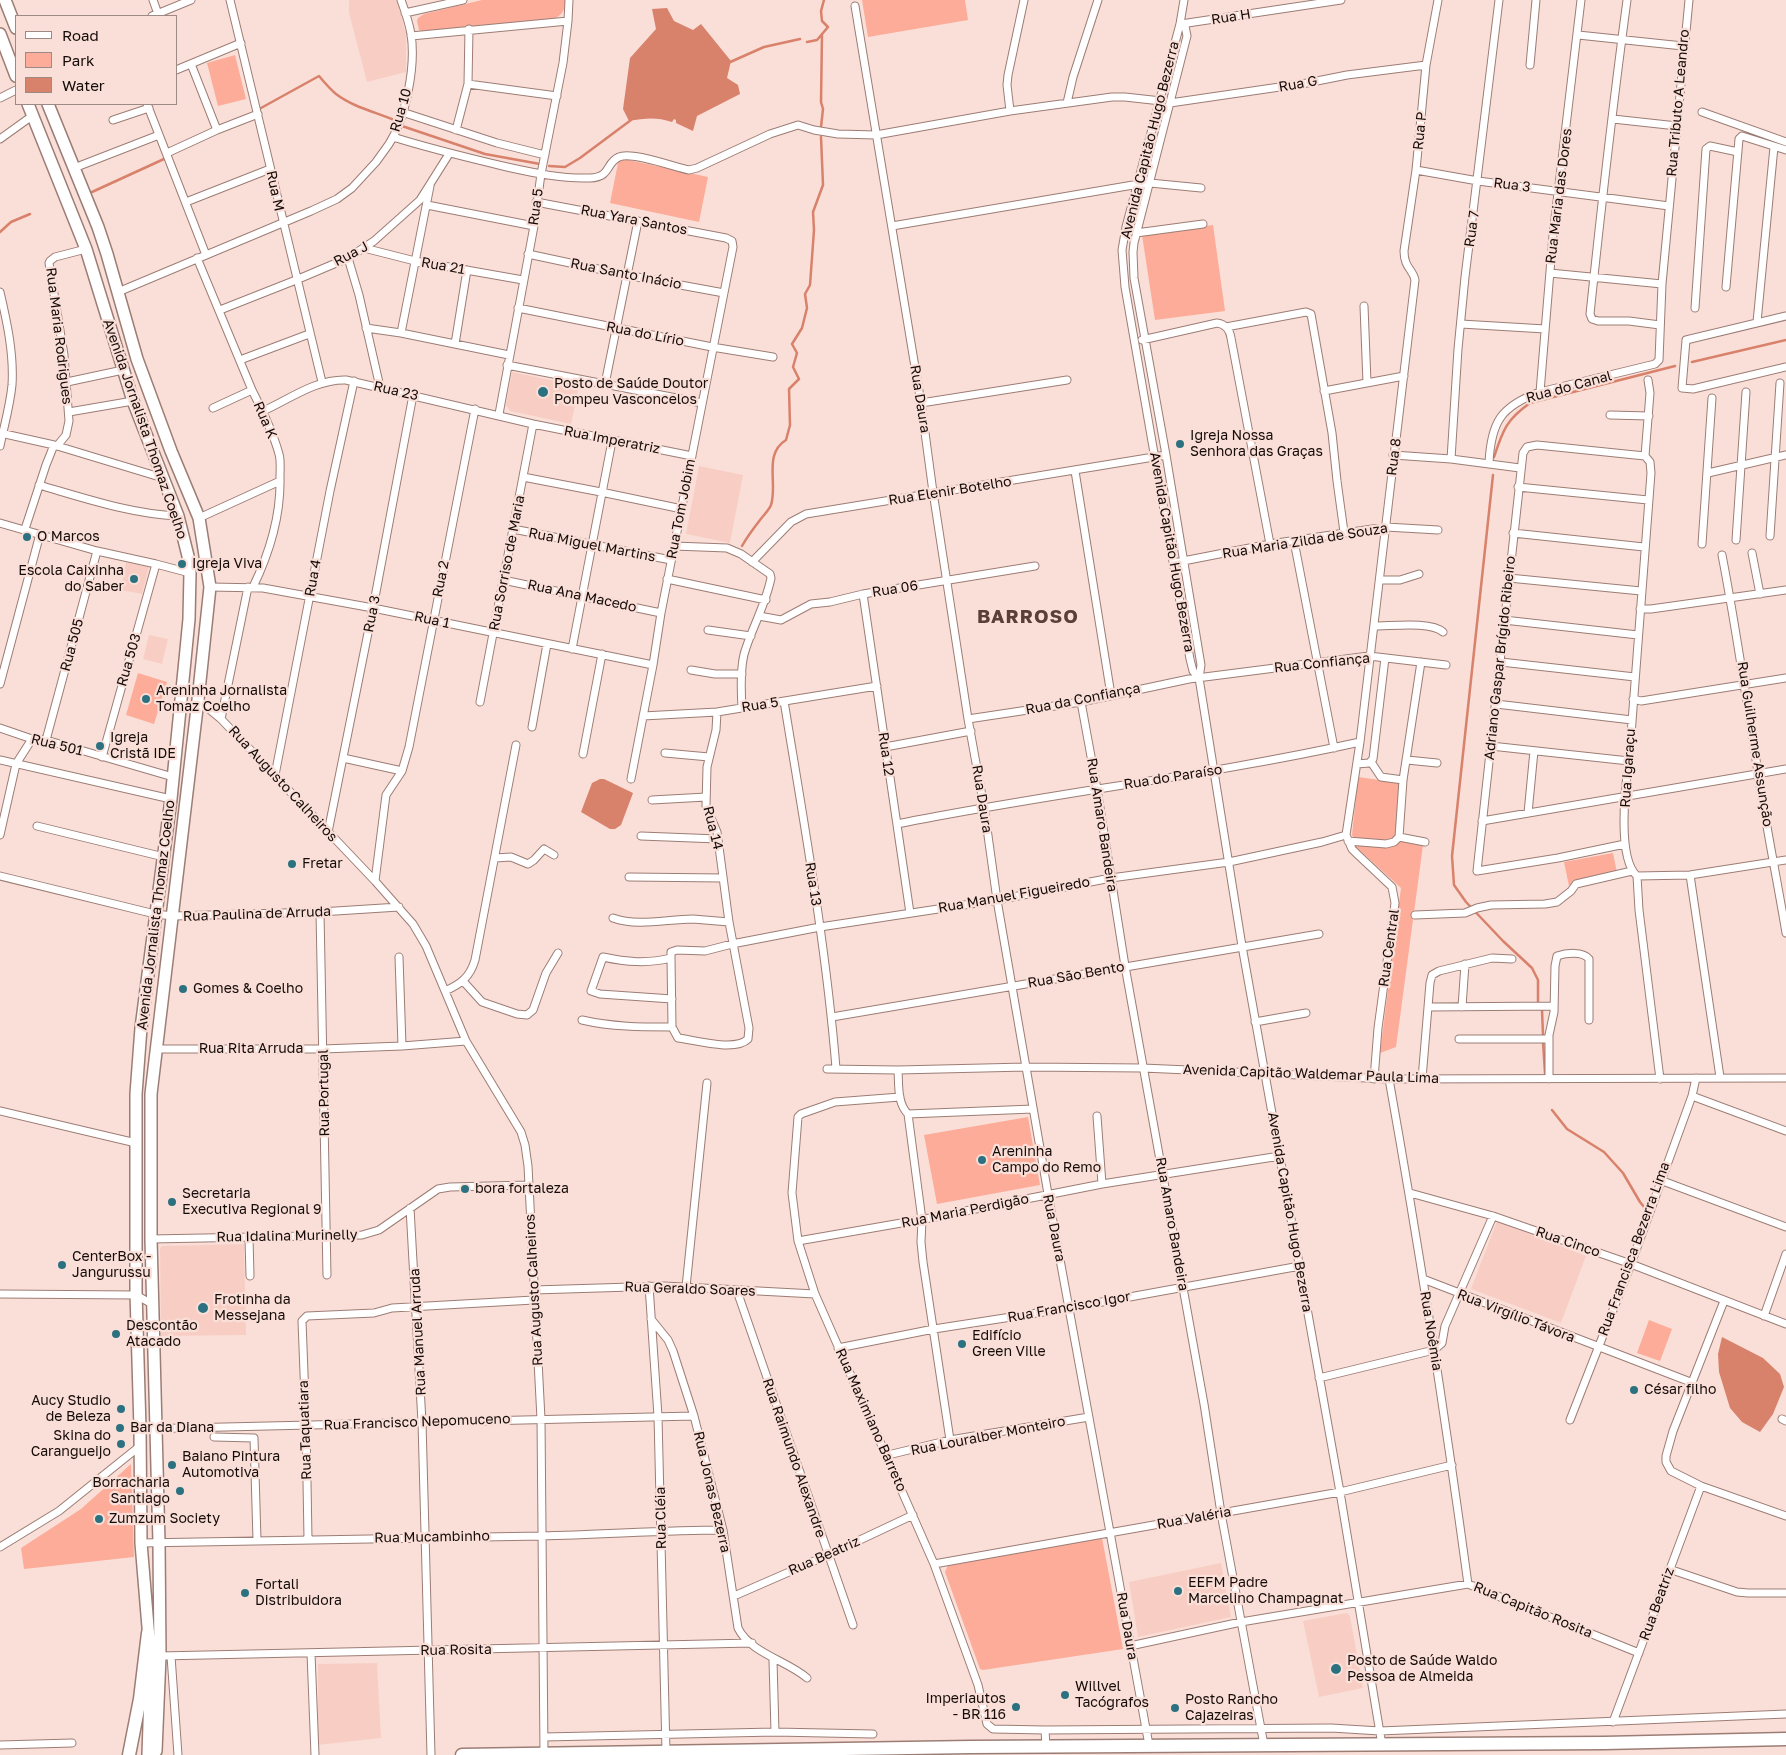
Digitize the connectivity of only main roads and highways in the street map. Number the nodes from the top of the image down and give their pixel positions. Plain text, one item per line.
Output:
1 (5, 0) edge
2 (5, 15) edge
3 (15, 27) edge
4 (15, 33) edge
5 (1, 37) edge
6 (15, 73) edge
7 (28, 105) edge
8 (48, 105) edge
9 (146, 382) junction
10 (128, 388) junction
11 (154, 405) junction
12 (134, 406) junction
13 (167, 824) junction
14 (184, 826) junction
15 (136, 1094) junction
16 (151, 1094) junction
17 (136, 1161) junction
18 (151, 1162) junction
19 (148, 1633) junction
20 (1786, 1738) edge
21 (129, 1755) edge
22 (148, 1755) edge
23 (156, 1755) edge
24 (462, 1755) edge

1 - 2 main road
2 - 3 main road
4 - 5 main road
5 - 6 main road
7 - 10 main road, Avenida Jornalista Thomaz Coelho
8 - 9 main road, Avenida Jornalista Thomaz Coelho
9 - 10 main road
9 - 11 main road, Avenida Jornalista Thomaz Coelho
10 - 12 main road, Avenida Jornalista Thomaz Coelho
11 - 12 main road
11 - 14 main road, Avenida Jornalista Thomaz Coelho
12 - 13 main road, Avenida Jornalista Thomaz Coelho
13 - 14 main road
13 - 15 main road, Avenida Jornalista Thomaz Coelho
14 - 16 main road, Avenida Jornalista Thomaz Coelho
15 - 16 main road
15 - 17 main road, Avenida Jornalista Thomaz Coelho
16 - 18 main road, Avenida Jornalista Thomaz Coelho
17 - 18 main road
17 - 19 main road, Avenida Jornalista Thomaz Coelho
18 - 23 main road, Avenida Jornalista Thomaz Coelho
19 - 21 highway
19 - 22 main road, Avenida Jornalista Thomaz Coelho
20 - 24 highway

